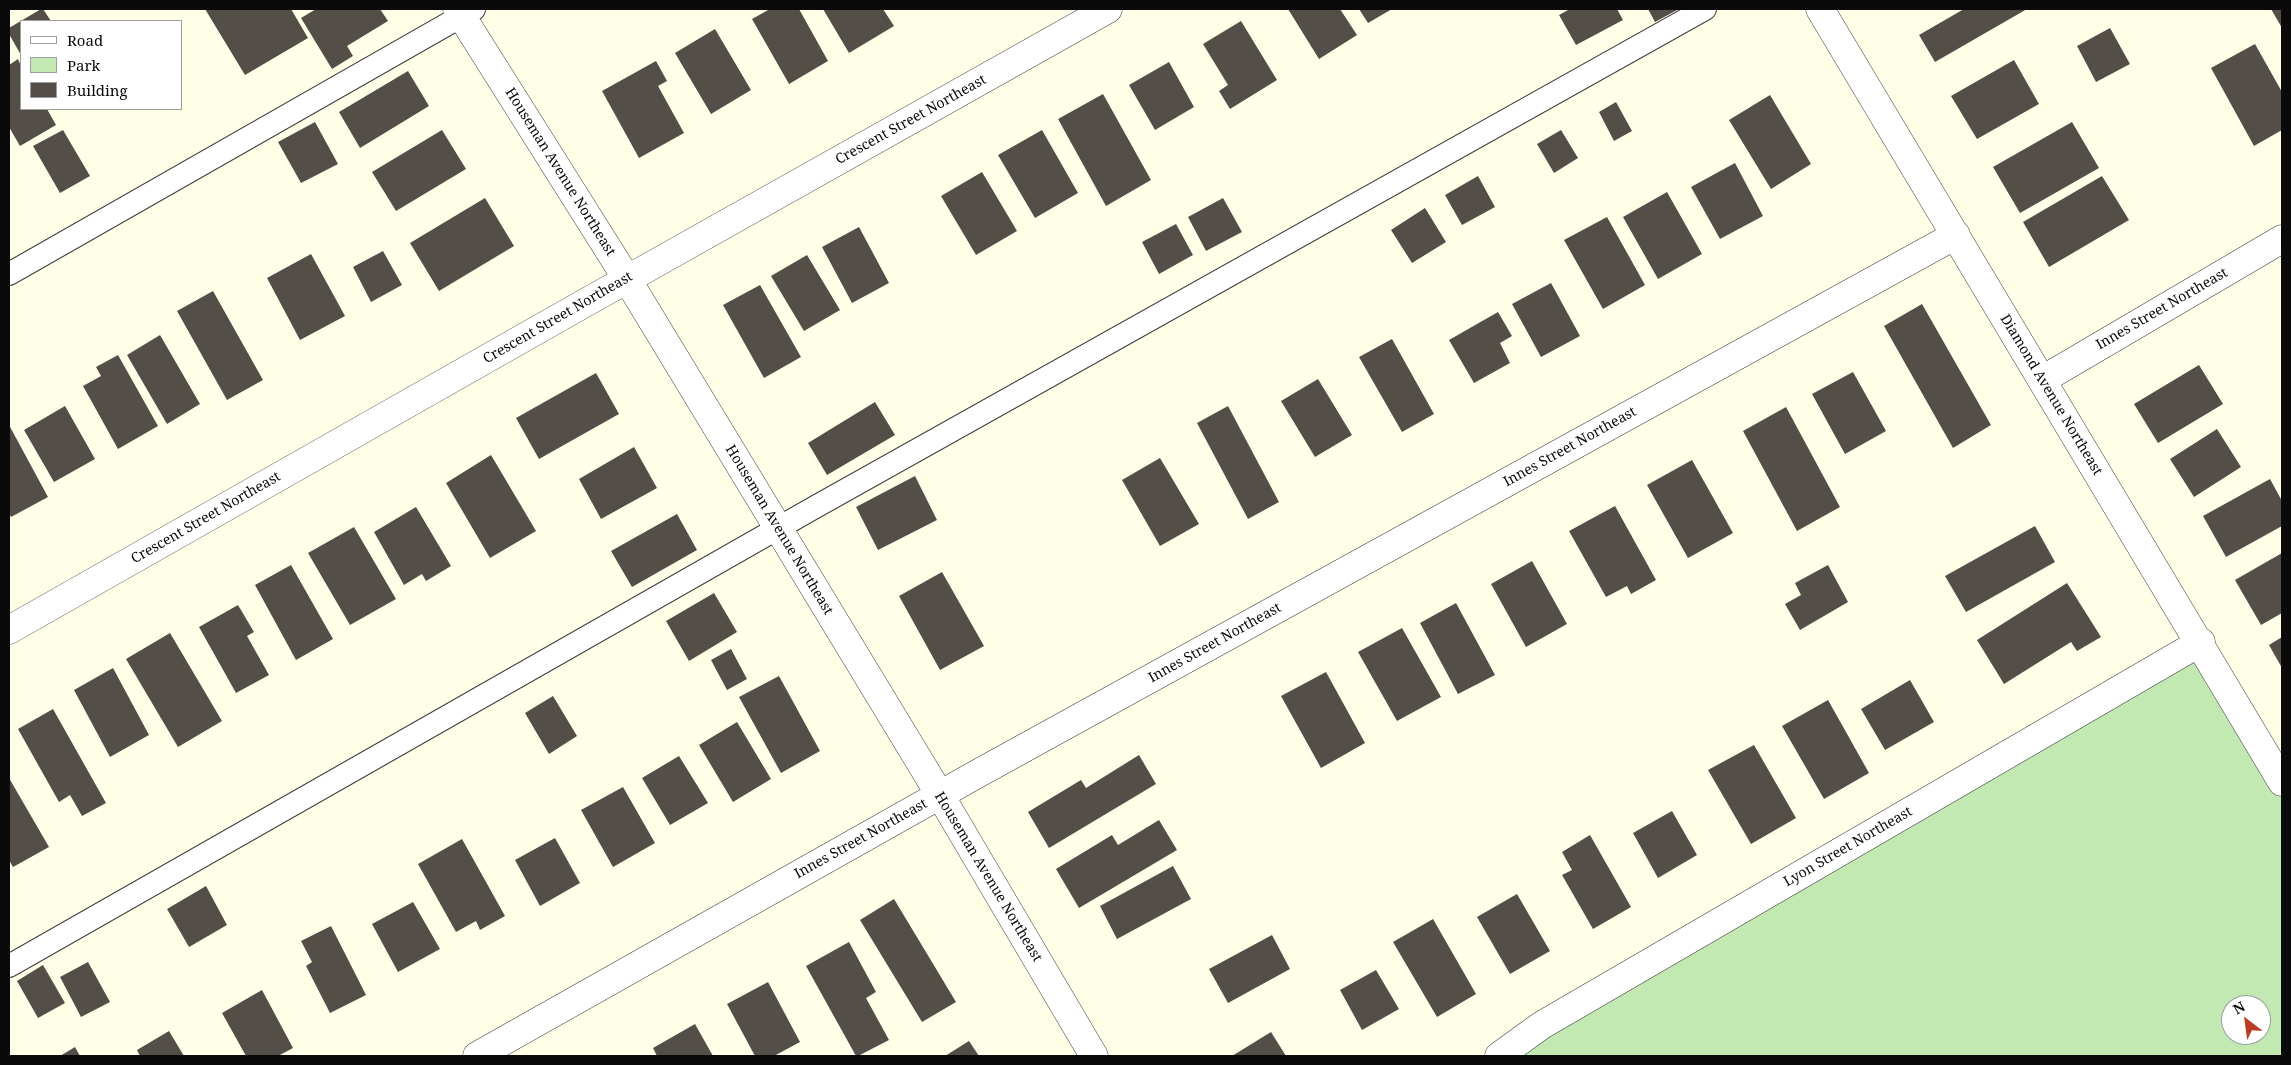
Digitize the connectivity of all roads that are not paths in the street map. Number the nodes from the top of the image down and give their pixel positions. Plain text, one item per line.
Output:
1 (1108, 9) edge
2 (1705, 9) edge
3 (1820, 9) edge
4 (464, 11) edge
5 (1956, 235) junction
6 (2282, 239) edge
7 (9, 274) edge
8 (627, 279) junction
9 (2042, 380) junction
10 (779, 529) junction
11 (9, 630) edge
12 (2201, 642) junction
13 (2282, 782) edge
14 (940, 795) junction
15 (9, 966) edge
16 (1542, 1025) junction
17 (1087, 1054) edge
18 (477, 1056) edge
19 (1482, 1056) edge
20 (1499, 1056) edge

1 - 8 street, Crescent Street Northeast
2 - 10 lane
3 - 5 street, Diamond Avenue Northeast
4 - 7 lane
4 - 8 street, Houseman Avenue Northeast
5 - 9 street, Diamond Avenue Northeast
5 - 14 street, Innes Street Northeast
6 - 9 street, Innes Street Northeast
8 - 10 street, Houseman Avenue Northeast
8 - 11 street, Crescent Street Northeast
9 - 12 street, Diamond Avenue Northeast
10 - 14 street, Houseman Avenue Northeast
10 - 15 lane
12 - 13 street, Diamond Avenue Northeast
12 - 16 street, Lyon Street Northeast
14 - 17 street, Houseman Avenue Northeast
14 - 18 street, Innes Street Northeast
16 - 19 street
16 - 20 street, Lyon Street Northeast

